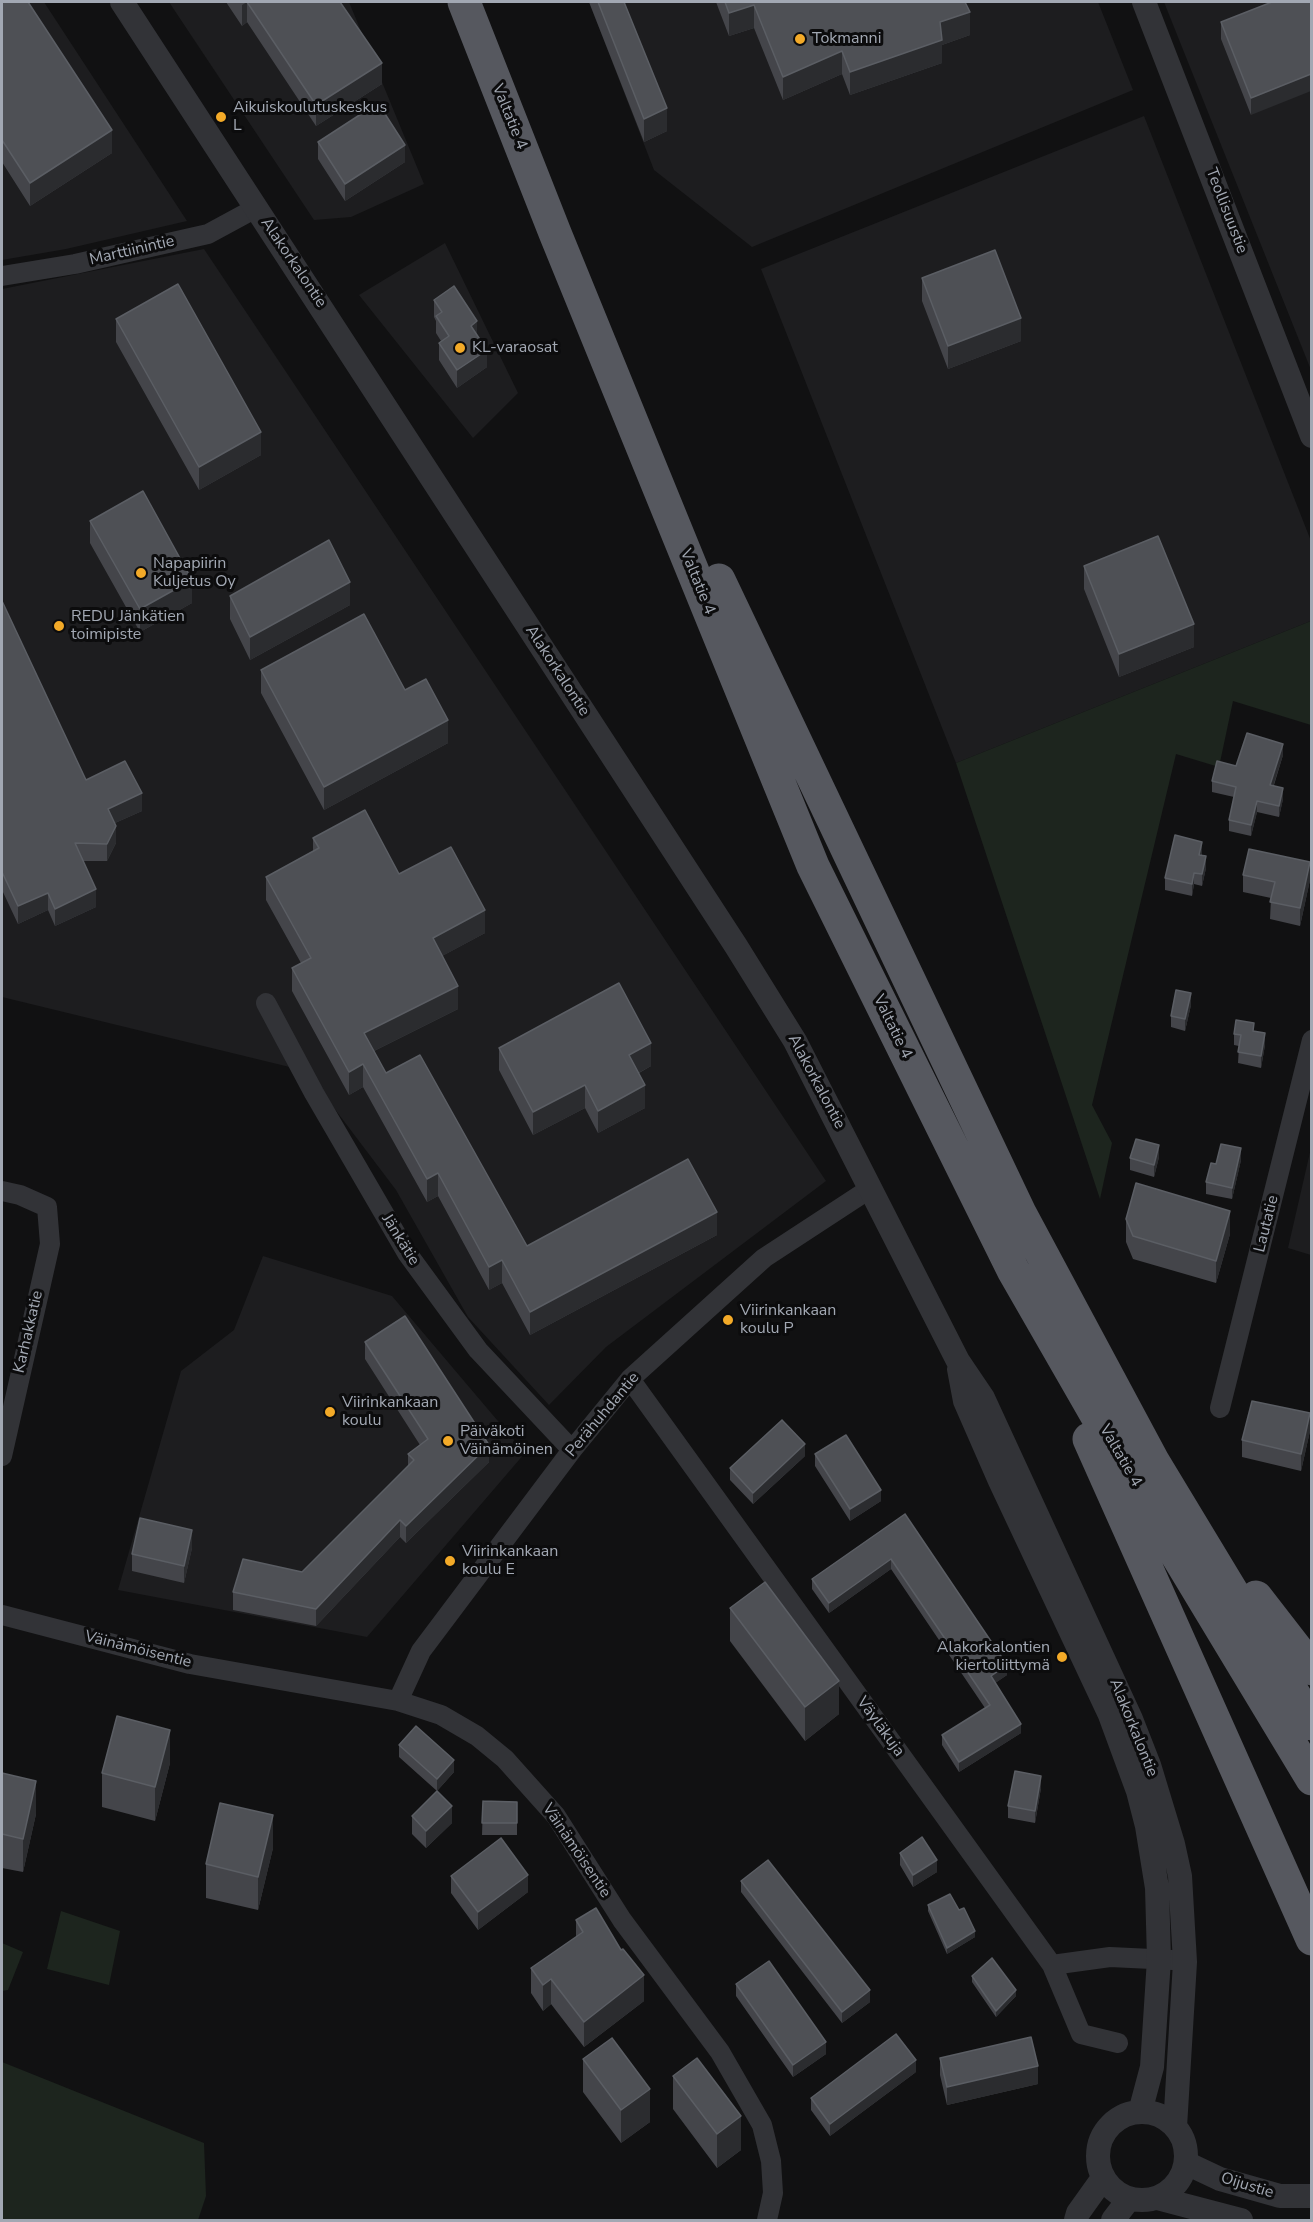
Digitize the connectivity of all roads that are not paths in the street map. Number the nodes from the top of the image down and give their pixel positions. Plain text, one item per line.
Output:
1 (122, 2) edge
2 (464, 2) edge
3 (1143, 2) edge
4 (256, 208) junction
5 (555, 233) junction
6 (2, 276) edge
7 (1310, 429) edge
8 (266, 1003) dead end
9 (1311, 1040) edge
10 (871, 1188) junction
11 (2, 1191) edge
12 (1013, 1270) junction
13 (958, 1361) junction
14 (630, 1379) junction
15 (6, 1408) edge
16 (1220, 1408) dead end
17 (572, 1450) junction
18 (2, 1455) edge
19 (1153, 1461) junction
20 (2, 1615) edge
21 (1311, 1669) edge
22 (398, 1701) junction
23 (1311, 1724) edge
24 (1311, 1779) edge
25 (1311, 1939) edge
26 (1159, 1959) junction
27 (1185, 1962) junction
28 (1052, 1965) junction
29 (1118, 2043) dead end
30 (1140, 2112) junction
31 (1175, 2127) junction
32 (1186, 2163) junction
33 (1103, 2178) junction
34 (1311, 2196) edge
35 (1157, 2198) junction
36 (1129, 2199) junction
37 (767, 2220) edge
38 (1076, 2220) edge
39 (1113, 2220) edge
40 (1241, 2220) edge

1 - 4 street, Alakorkalontie
2 - 5 highway, Valtatie 4
3 - 7 street, Teollisuustie
4 - 6 street, Marttiinintie
4 - 10 street, Alakorkalontie
5 - 12 highway, Valtatie 4
5 - 19 highway, Valtatie 4
8 - 17 street, Jänkätie
9 - 16 street, Lautatie
10 - 13 street, Alakorkalontie
10 - 14 street, Perähuhdantie
11 - 15 street, Karhakkatie
12 - 24 highway, Valtatie 4
12 - 25 highway
13 - 26 street, Alakorkalontie
13 - 27 street, Alakorkalontie
14 - 17 street, Perähuhdantie
14 - 28 street, Väyläkuja
15 - 18 street, Karhakkatie
17 - 22 street, Perähuhdantie
19 - 21 highway
19 - 23 highway, Valtatie 4
20 - 22 street, Väinämöisentie
22 - 37 street, Väinämöisentie
26 - 27 street
26 - 28 street
26 - 30 street, Alakorkalontie
27 - 31 street, Alakorkalontie
28 - 29 street, Väyläkuja
30 - 31 street
30 - 33 street
31 - 32 street
32 - 34 street, Oijustie
32 - 35 street
33 - 36 street
33 - 38 street
35 - 36 street
35 - 40 street
36 - 39 street

